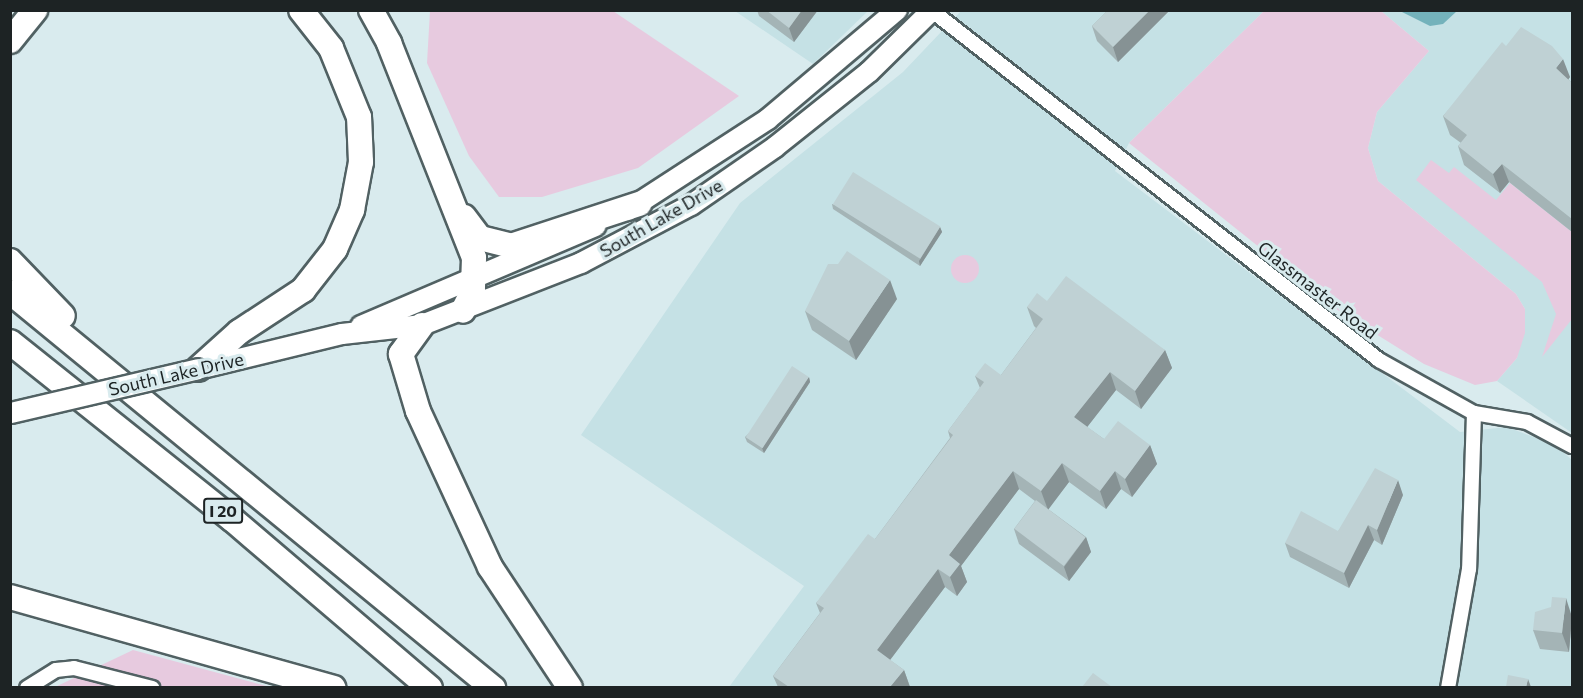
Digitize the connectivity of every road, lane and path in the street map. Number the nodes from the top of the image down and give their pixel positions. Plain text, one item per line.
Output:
1 (36, 10) edge
2 (301, 10) edge
3 (371, 10) edge
4 (897, 10) edge
5 (932, 11) edge
6 (10, 40) edge
7 (454, 203) junction
8 (639, 204) junction
9 (10, 261) edge
10 (474, 282) junction
11 (10, 292) edge
12 (464, 311) junction
13 (422, 325) junction
14 (342, 334) junction
15 (10, 342) edge
16 (198, 369) junction
17 (1474, 413) junction
18 (11, 414) edge
19 (178, 428) junction
20 (1572, 446) edge
21 (10, 597) edge
22 (27, 687) edge
23 (152, 687) edge
24 (333, 687) edge
25 (430, 687) edge
26 (493, 687) edge
27 (570, 687) edge
28 (1448, 687) edge

1 - 6 highway
2 - 16 highway
3 - 7 highway
4 - 8 main road, South Lake Drive
5 - 12 main road, South Lake Drive
5 - 17 street, Glassmaster Road
7 - 8 highway
7 - 10 highway
8 - 10 main road, South Lake Drive
9 - 19 highway
10 - 12 highway
10 - 14 main road, South Lake Drive
11 - 19 highway, I 20
12 - 13 main road, South Lake Drive
13 - 14 main road, South Lake Drive
13 - 27 highway
14 - 16 main road, South Lake Drive
15 - 25 highway, I 20
16 - 18 main road, South Lake Drive, bridge
17 - 20 street, Glassmaster Road
17 - 28 street
19 - 26 highway, I 20
21 - 24 highway
22 - 23 street

